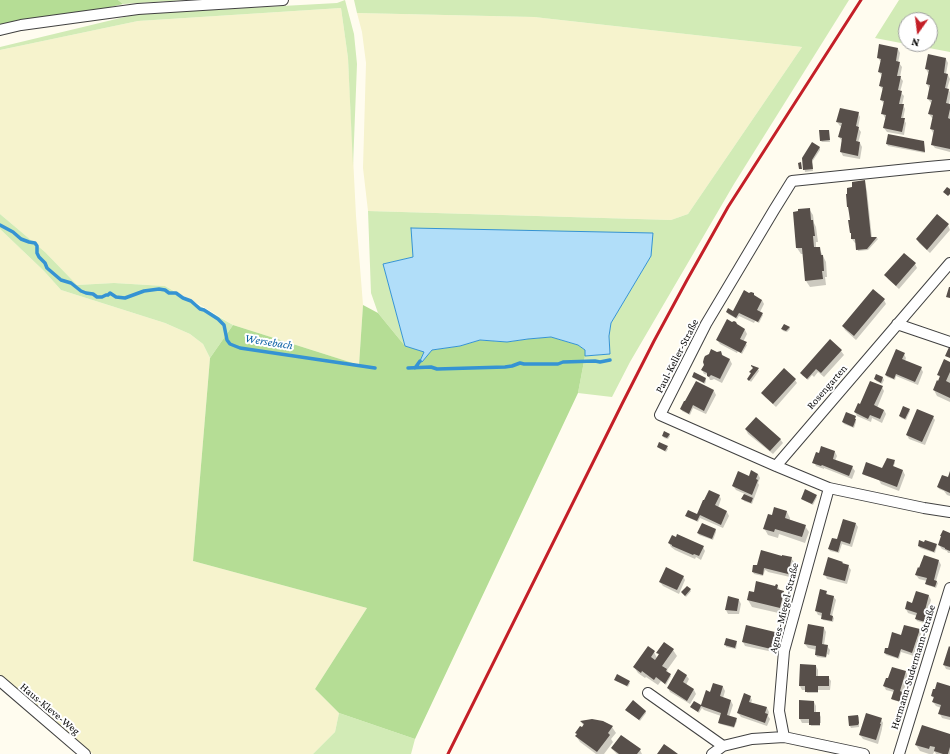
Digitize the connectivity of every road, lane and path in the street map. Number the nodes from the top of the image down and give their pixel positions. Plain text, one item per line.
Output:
1 (283, 0) edge
2 (0, 30) edge
3 (950, 165) edge
4 (950, 263) edge
5 (897, 324) junction
6 (950, 342) edge
7 (776, 466) junction
8 (829, 488) junction
9 (950, 512) edge
10 (950, 588) edge
11 (0, 681) edge
12 (648, 693) dead end
13 (784, 737) junction
14 (723, 746) junction
15 (85, 754) edge
16 (712, 754) edge
17 (864, 754) edge
18 (899, 754) edge

1 - 2 street
3 - 7 street, Paul-Keller-Straße
4 - 5 street, Rosengarten
5 - 6 street
5 - 7 street, Rosengarten
7 - 8 street, Paul-Keller-Straße
8 - 9 street, Paul-Keller-Straße
8 - 13 street, Agnes-Miegel-Straße
10 - 18 street, Hermann-Sudermann-Straße
11 - 15 street, Haus-Kleve-Weg
12 - 14 street
13 - 14 street
13 - 17 street
14 - 16 street

